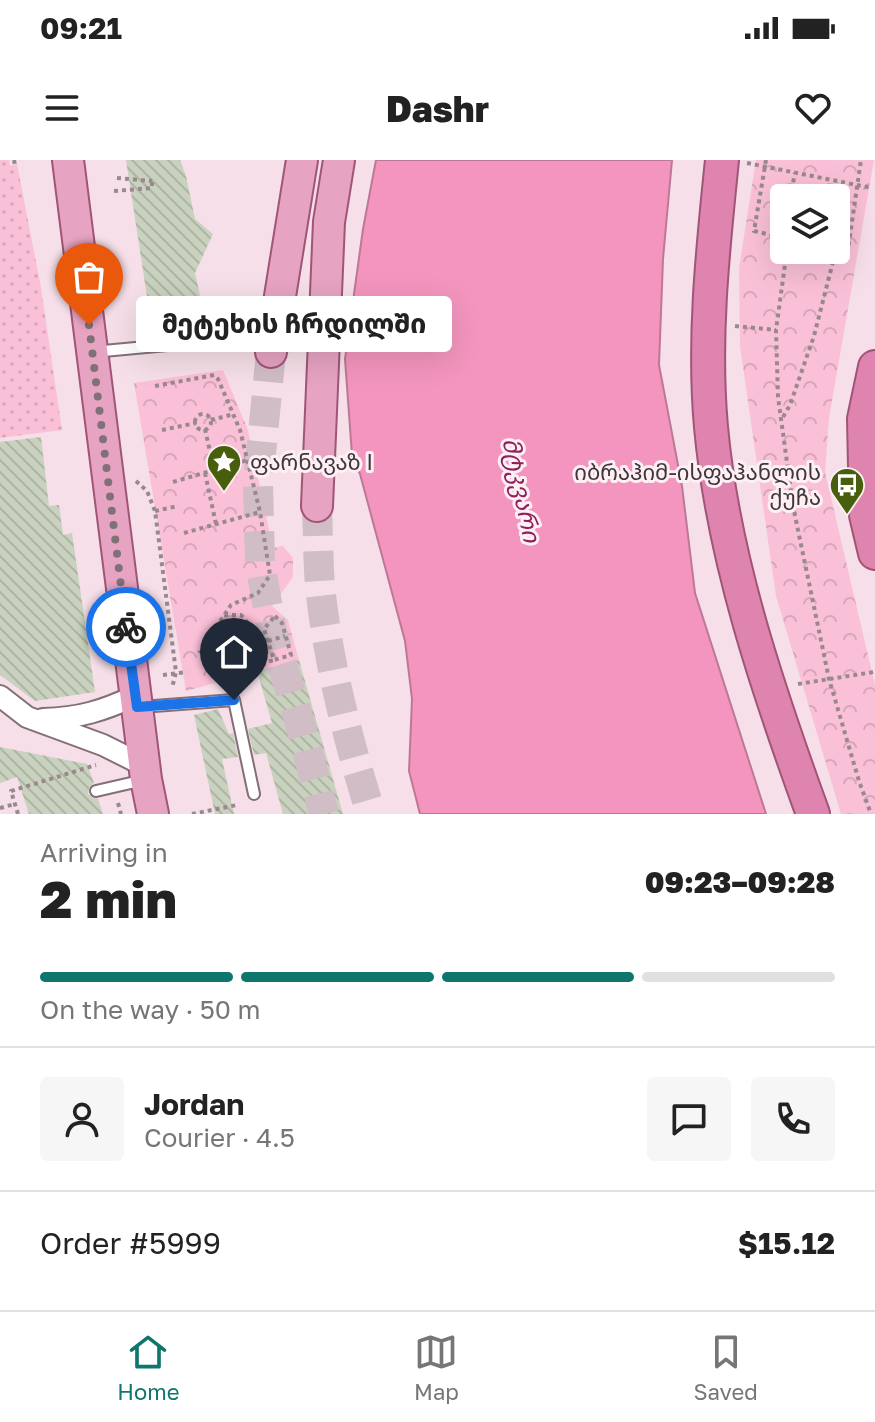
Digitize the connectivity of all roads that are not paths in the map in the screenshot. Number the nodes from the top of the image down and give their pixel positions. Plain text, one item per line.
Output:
1 (68, 160) edge
2 (302, 160) edge
3 (339, 160) edge
4 (737, 162) edge
5 (199, 342) dead end
6 (92, 352) junction
7 (271, 352) tunnel mouth
8 (875, 367) edge
9 (317, 506) tunnel mouth
10 (875, 553) edge
11 (0, 696) edge
12 (136, 702) junction
13 (17, 714) edge
14 (146, 772) junction
15 (96, 791) dead end
16 (254, 794) dead end
17 (153, 814) edge
18 (813, 814) edge

1 - 6 main road
2 - 7 main road
3 - 9 main road
4 - 18 highway
5 - 6 lane
6 - 12 main road
8 - 10 highway
11 - 13 street
12 - 13 street
12 - 14 main road
12 - 16 lane
13 - 14 street
14 - 15 lane
14 - 17 main road

